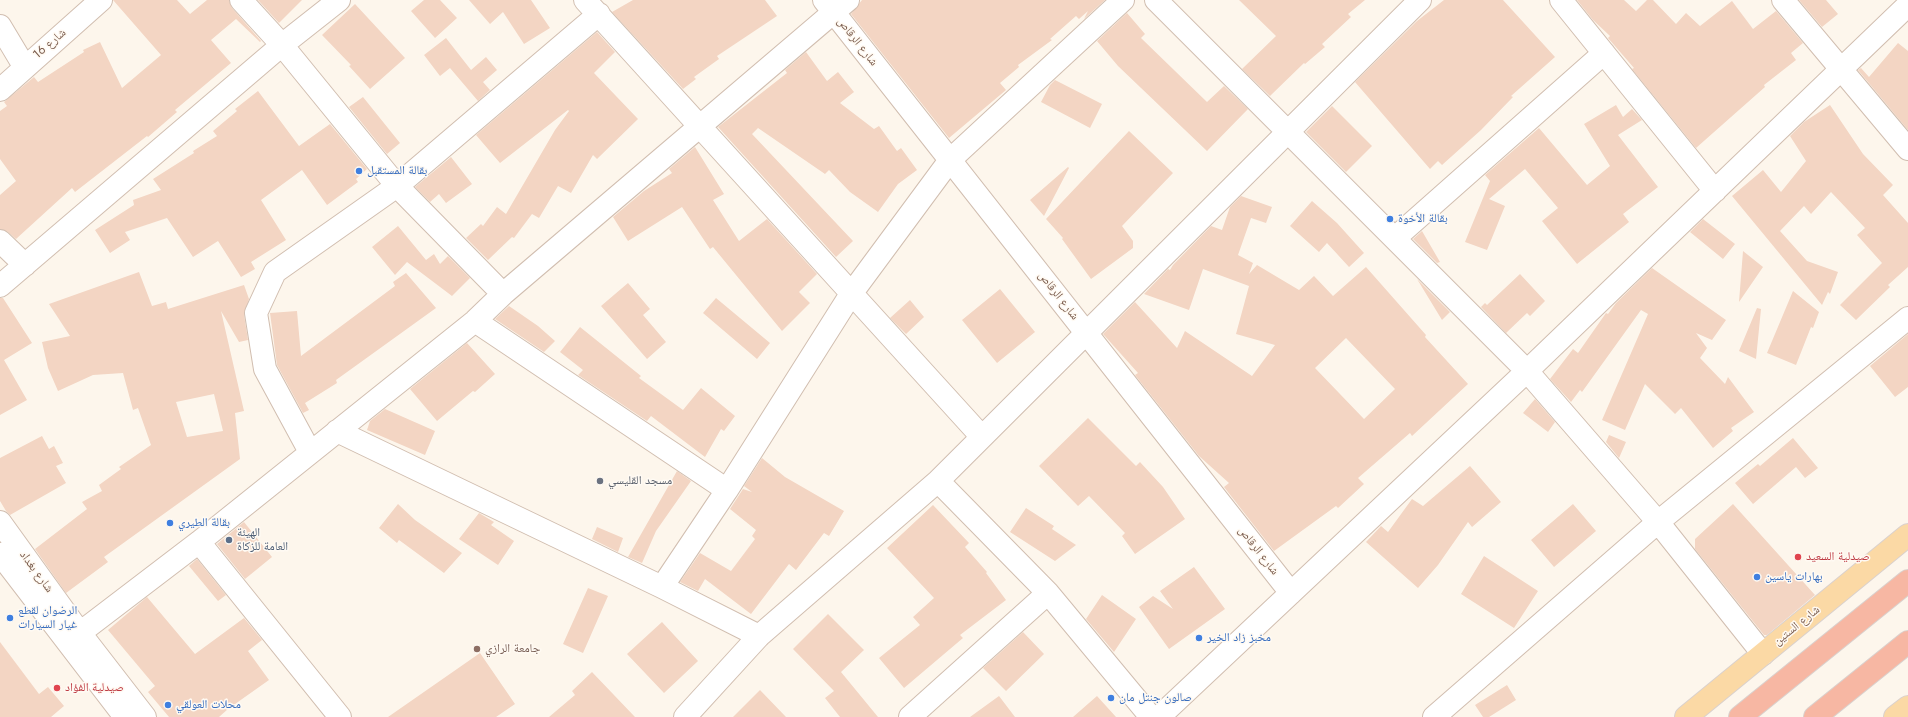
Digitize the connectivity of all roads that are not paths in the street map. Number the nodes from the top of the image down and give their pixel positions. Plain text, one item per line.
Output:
1 (102, 0) edge
2 (241, 0) edge
3 (339, 0) edge
4 (1123, 0) edge
5 (1156, 0) edge
6 (1420, 0) edge
7 (1561, 0) edge
8 (1783, 0) edge
9 (835, 4) edge
10 (1908, 5) edge
11 (592, 7) edge
12 (0, 26) edge
13 (282, 45) junction
14 (1604, 53) junction
15 (24, 66) junction
16 (1841, 70) junction
17 (0, 90) edge
18 (701, 126) junction
19 (1287, 132) junction
20 (1908, 149) edge
21 (950, 160) junction
22 (397, 186) junction
23 (1715, 191) junction
24 (1395, 238) junction
25 (0, 241) edge
26 (25, 265) junction
27 (0, 286) edge
28 (503, 294) junction
29 (850, 294) junction
30 (1908, 318) edge
31 (475, 320) junction
32 (1088, 333) junction
33 (1527, 371) junction
34 (337, 431) junction
35 (982, 437) junction
36 (310, 452) junction
37 (938, 481) junction
38 (727, 490) junction
39 (0, 522) edge
40 (1658, 522) junction
41 (1908, 535) edge
42 (199, 542) junction
43 (0, 554) edge
44 (1908, 581) edge
45 (662, 587) junction
46 (1048, 593) junction
47 (1292, 593) junction
48 (759, 636) junction
49 (74, 638) junction
50 (1908, 642) edge
51 (1763, 654) junction
52 (1908, 707) edge
53 (125, 717) edge
54 (144, 717) edge
55 (340, 717) edge
56 (685, 717) edge
57 (910, 717) edge
58 (1151, 717) edge
59 (1159, 717) edge
60 (1434, 717) edge
61 (1686, 717) edge
62 (1740, 717) edge
63 (1815, 717) edge
64 (1895, 717) edge

1 - 15 street, شارع 16
2 - 13 street
3 - 13 street
4 - 21 street
5 - 19 street
6 - 19 street
7 - 14 street
8 - 16 street
9 - 18 street
9 - 21 street, شارع الرقاص
10 - 16 street
11 - 18 street
11 - 22 street
12 - 15 street
13 - 22 street
13 - 26 street
14 - 23 street
14 - 24 street
15 - 17 street, شارع 16
16 - 20 street
16 - 23 street
18 - 28 street
18 - 29 street
19 - 24 street
19 - 32 street
21 - 29 street
21 - 32 street, شارع الرقاص
22 - 28 street
22 - 36 street
23 - 33 street
24 - 33 street
25 - 26 street
26 - 27 street
28 - 31 street
29 - 35 street
29 - 38 street
30 - 40 street
31 - 34 street
31 - 38 street
32 - 35 street
32 - 47 street, شارع الرقاص
33 - 40 street
33 - 47 street
34 - 36 street
34 - 45 street
35 - 37 street
36 - 42 street
37 - 46 street
37 - 48 street
38 - 45 street
39 - 49 street, شارع بغداد
40 - 51 street
40 - 60 street
41 - 51 main road, شارع الستين
42 - 49 street
42 - 55 street
43 - 49 street
44 - 62 highway
45 - 48 street
46 - 57 street
46 - 58 street
47 - 59 street
48 - 56 street
49 - 53 street
49 - 54 street, شارع بغداد
50 - 63 highway
51 - 61 main road, شارع الستين
52 - 64 main road

